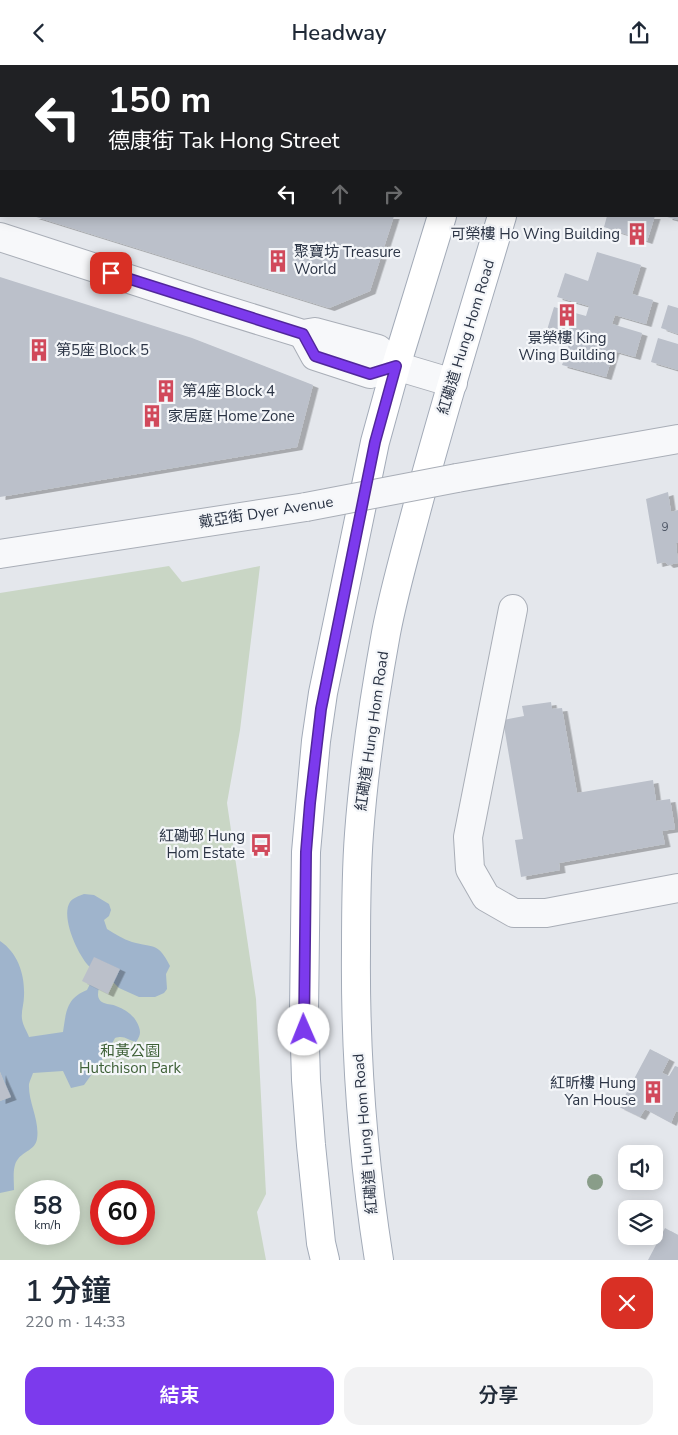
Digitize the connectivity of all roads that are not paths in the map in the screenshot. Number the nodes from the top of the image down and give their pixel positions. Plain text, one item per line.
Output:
1 (442, 217) edge
2 (502, 217) edge
3 (0, 237) edge
4 (396, 366) junction
5 (453, 383) junction
6 (678, 439) edge
7 (0, 554) edge
8 (513, 609) dead end
9 (678, 888) edge
10 (325, 1260) edge
11 (379, 1260) edge

1 - 4 main road
2 - 5 main road, 紅磡道 Hung Hom Road
3 - 4 street
4 - 5 street
4 - 10 main road
5 - 11 main road, 紅磡道 Hung Hom Road
6 - 7 street, 戴亞街 Dyer Avenue, bridge
8 - 9 street

